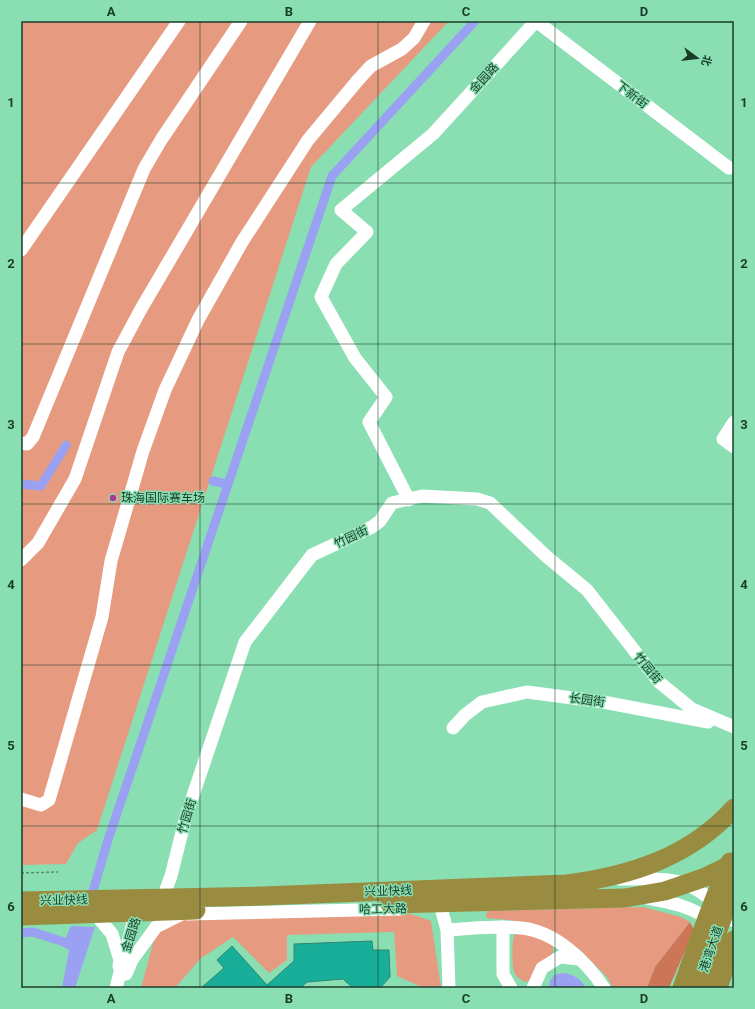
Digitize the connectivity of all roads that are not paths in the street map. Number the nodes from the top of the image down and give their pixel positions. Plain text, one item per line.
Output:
1 (179, 21) edge
2 (242, 21) edge
3 (310, 21) edge
4 (424, 21) edge
5 (536, 21) edge
6 (729, 168) dead end
7 (21, 250) edge
8 (734, 422) edge
9 (21, 444) edge
10 (734, 447) edge
11 (409, 500) junction
12 (21, 560) edge
13 (733, 727) edge
14 (453, 728) dead end
15 (21, 799) edge
16 (734, 808) edge
17 (734, 854) edge
18 (734, 858) edge
19 (734, 862) edge
20 (657, 879) junction
21 (734, 888) edge
22 (164, 895) junction
23 (21, 896) edge
24 (21, 901) edge
25 (68, 902) junction
26 (21, 908) edge
27 (441, 908) junction
28 (182, 914) junction
29 (135, 915) junction
30 (21, 916) edge
31 (97, 916) junction
32 (726, 920) edge
33 (503, 927) junction
34 (447, 930) junction
35 (734, 940) edge
36 (579, 959) junction
37 (724, 978) edge
38 (118, 986) edge
39 (449, 988) edge
40 (511, 988) edge
41 (533, 988) edge
42 (604, 988) edge
43 (682, 988) edge
44 (698, 988) edge

1 - 7 street
2 - 9 street
3 - 12 street
4 - 15 street
5 - 6 street, 下新街
5 - 11 street, 金园路
8 - 10 street
11 - 13 street, 竹园街
11 - 22 street, 竹园街
13 - 14 street, 长园街
16 - 24 highway, 兴业快线
17 - 43 highway
18 - 20 highway
19 - 30 highway, 兴业快线
20 - 22 street, 哈工大路
20 - 32 street, 哈工大路
21 - 32 highway, 港湾大道
22 - 25 street, 哈工大路
22 - 29 street, 金园路
23 - 25 street, 哈工大路
25 - 26 street, 哈工大路
25 - 31 street, 哈工大路
27 - 28 street, 哈工大路
27 - 32 street, 哈工大路
27 - 34 street
28 - 29 street, 哈工大路
28 - 38 street
29 - 31 street, 哈工大路
29 - 38 street, 金园路
31 - 38 street
32 - 35 street, 哈工大路
32 - 44 highway, 港湾大道
33 - 34 street
33 - 36 street
33 - 40 street
34 - 39 street
35 - 37 highway, 港湾大道
36 - 41 street
36 - 42 street

